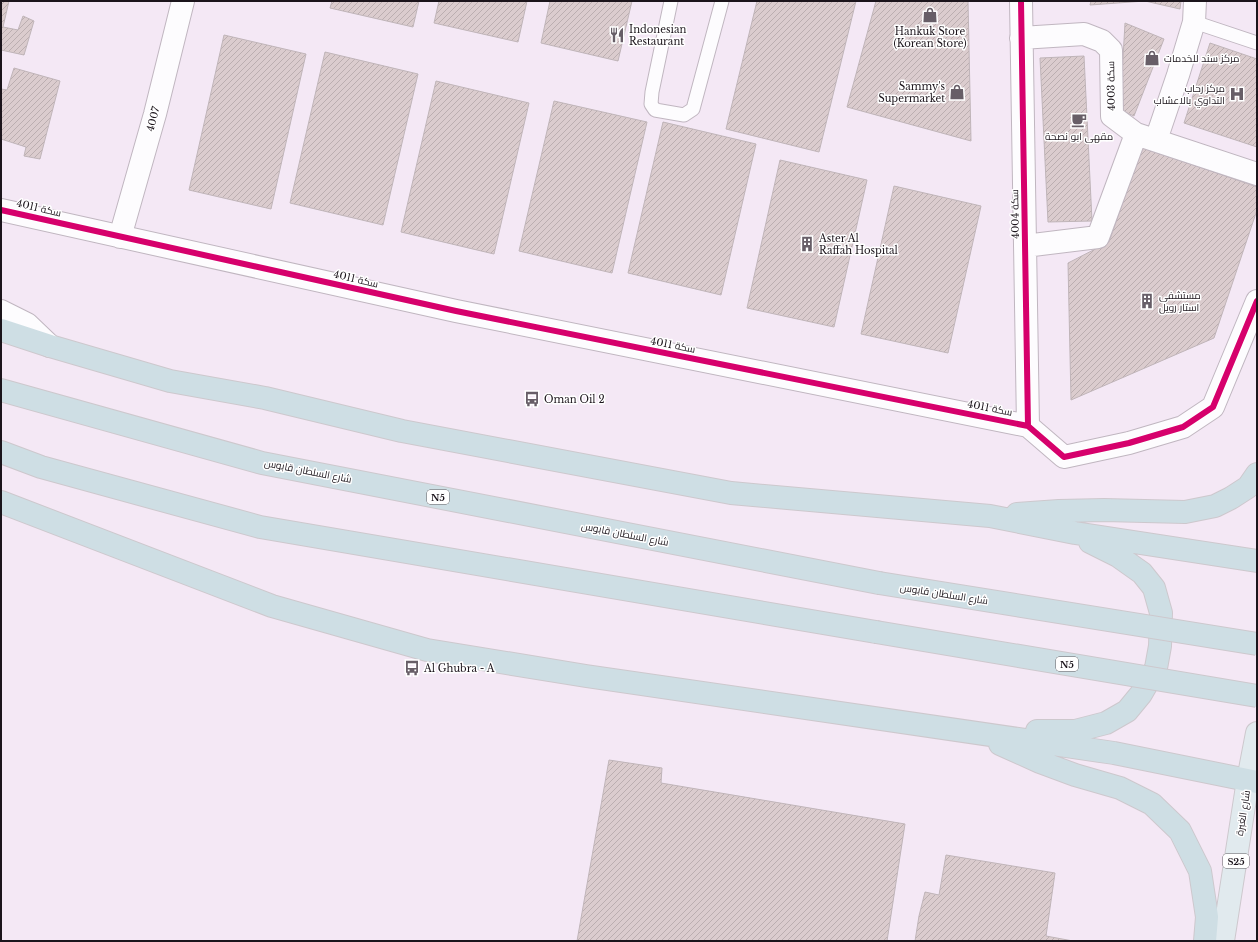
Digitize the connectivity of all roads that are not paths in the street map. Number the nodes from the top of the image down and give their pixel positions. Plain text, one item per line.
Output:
1 (183, 1) edge
2 (671, 1) edge
3 (722, 1) edge
4 (1021, 1) edge
5 (1195, 12) edge
6 (1021, 38) junction
7 (1257, 43) edge
8 (1146, 137) junction
9 (1257, 174) edge
10 (1, 210) edge
11 (120, 237) junction
12 (1025, 246) junction
13 (1257, 301) edge
14 (1, 311) edge
15 (1, 330) edge
16 (50, 346) junction
17 (1, 390) edge
18 (1028, 426) junction
19 (1, 452) edge
20 (1257, 474) edge
21 (1, 502) edge
22 (990, 516) junction
23 (1075, 533) junction
24 (1257, 562) edge
25 (1257, 644) edge
26 (1257, 696) edge
27 (976, 732) junction
28 (1257, 733) edge
29 (1253, 781) edge
30 (1205, 941) edge
31 (1224, 941) edge

1 - 11 street, 4007
2 - 3 lane
4 - 6 street, سكة 4004
5 - 7 lane
5 - 8 street
6 - 8 street, سكة 4003
6 - 12 street, سكة 4004
8 - 9 street, سكة 4003
8 - 12 street
10 - 11 street, سكة 4011
11 - 18 street, سكة 4011
12 - 18 street, سكة 4004
13 - 18 street, سكة 4011
14 - 16 street
15 - 16 highway
16 - 22 highway
17 - 25 highway, شارع السلطان قابوس / N5, bridge
19 - 26 highway, N5, bridge
20 - 22 highway
21 - 27 highway
22 - 23 highway
23 - 24 highway
23 - 27 highway
27 - 29 highway
27 - 30 highway
28 - 29 main road, شارع الغبرة / S25
29 - 31 main road, شارع الغبرة / S25

